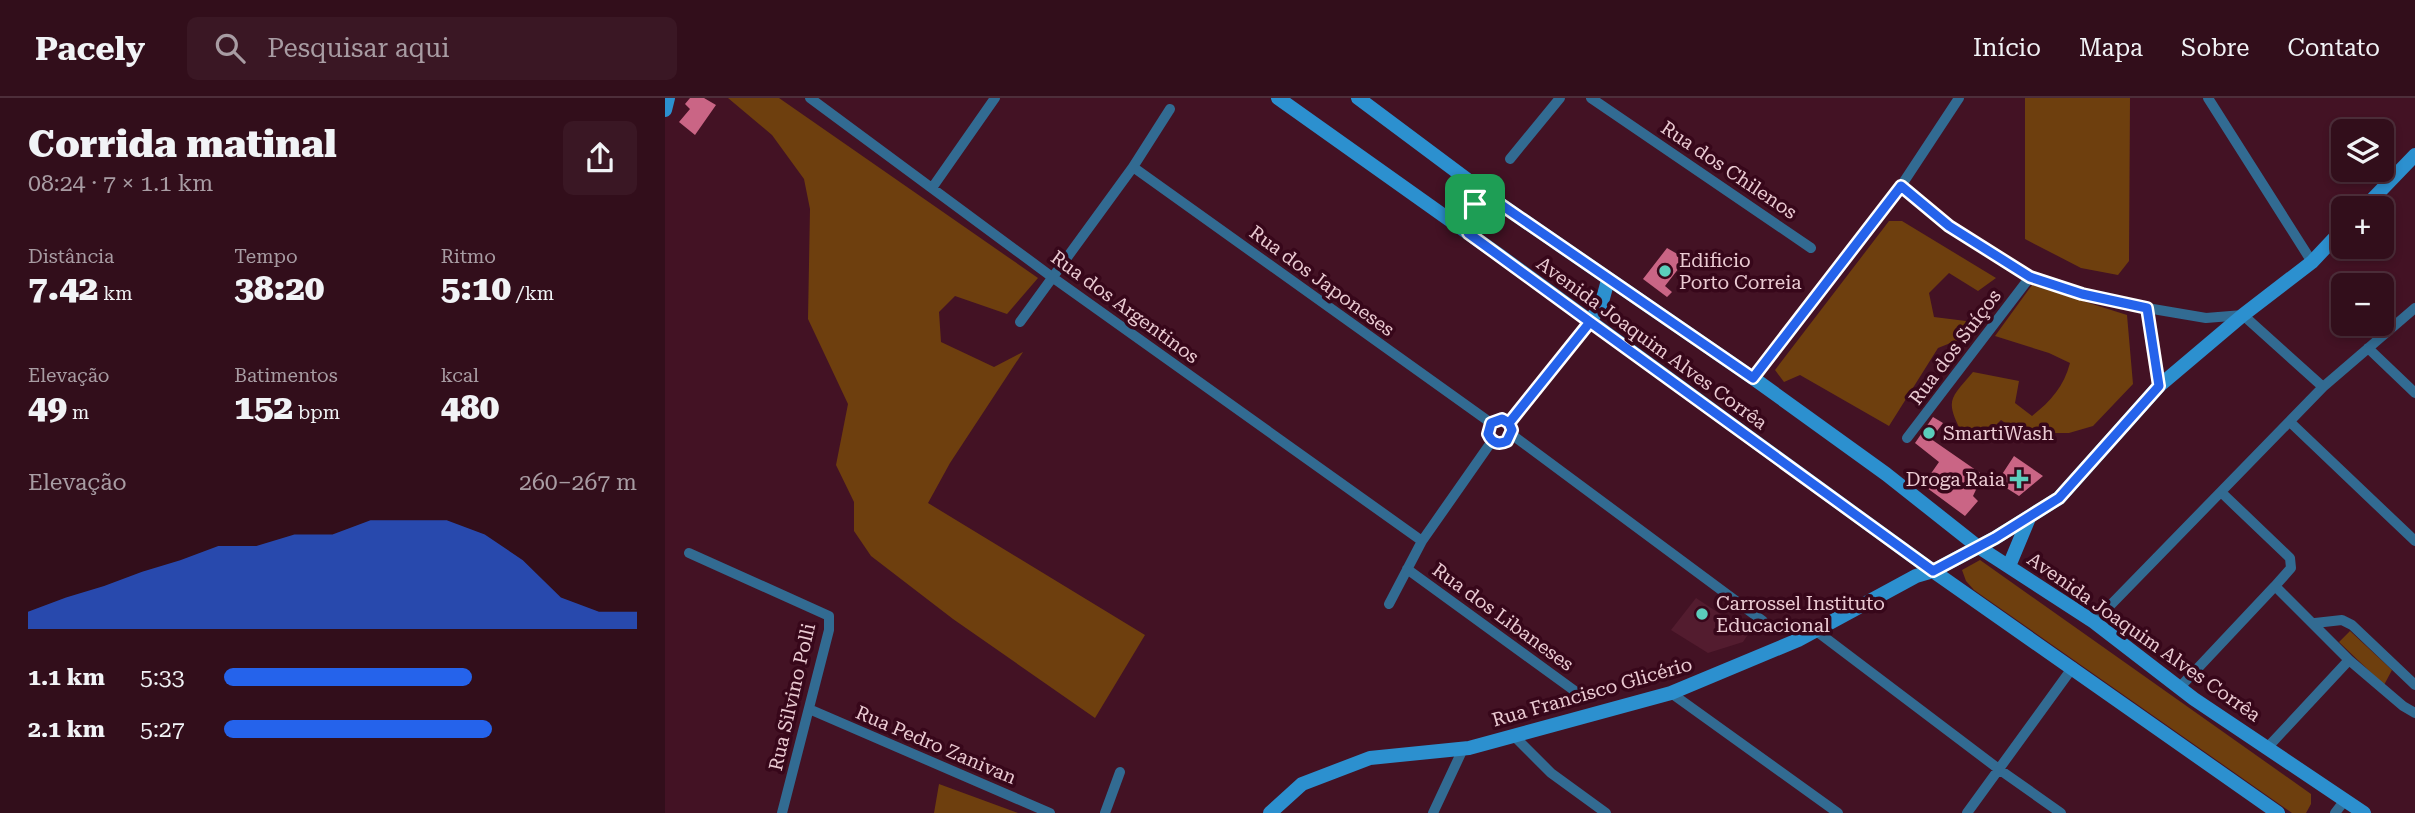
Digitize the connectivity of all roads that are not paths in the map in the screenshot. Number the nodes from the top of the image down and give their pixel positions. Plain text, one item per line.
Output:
1 (668, 98) edge
2 (810, 98) edge
3 (995, 98) edge
4 (1278, 98) edge
5 (1358, 98) edge
6 (1559, 98) edge
7 (1591, 98) edge
8 (1959, 98) edge
9 (2208, 98) edge
10 (1170, 109) dead end
11 (665, 110) edge
12 (2415, 155) edge
13 (1510, 159) dead end
14 (1133, 167) junction
15 (1901, 186) junction
16 (932, 188) junction
17 (2376, 196) edge
18 (1500, 204) junction
19 (1468, 233) junction
20 (2331, 241) edge
21 (1811, 248) dead end
22 (2312, 261) junction
23 (1052, 277) junction
24 (2030, 277) junction
25 (1608, 280) junction
26 (2147, 308) junction
27 (2415, 308) edge
28 (2243, 315) junction
29 (1020, 322) dead end
30 (1590, 322) junction
31 (2368, 348) junction
32 (1753, 378) junction
33 (2159, 386) junction
34 (2323, 387) junction
35 (2415, 393) edge
36 (2290, 422) junction
37 (1491, 423) junction
38 (1510, 429) junction
39 (1907, 438) dead end
40 (1492, 441) junction
41 (2222, 493) junction
42 (2029, 518) junction
43 (1422, 541) junction
44 (2415, 541) edge
45 (1977, 546) junction
46 (689, 553) dead end
47 (2009, 566) junction
48 (1407, 569) junction
49 (1933, 571) junction
50 (2275, 586) junction
51 (1389, 604) dead end
52 (1763, 621) dead end
53 (2094, 622) junction
54 (2315, 623) junction
55 (1815, 630) junction
56 (2350, 660) junction
57 (2073, 667) junction
58 (2415, 685) edge
59 (2180, 687) junction
60 (1671, 693) junction
61 (1579, 694) dead end
62 (809, 709) junction
63 (2415, 713) edge
64 (1513, 735) junction
65 (2267, 748) junction
66 (1463, 749) junction
67 (2000, 770) junction
68 (1120, 772) dead end
69 (2346, 800) junction
70 (1604, 812) edge
71 (782, 813) edge
72 (1050, 813) edge
73 (1105, 813) edge
74 (1270, 813) edge
75 (1433, 813) edge
76 (1838, 813) edge
77 (1967, 813) edge
78 (2061, 813) edge
79 (2278, 813) edge
80 (2335, 813) edge
81 (2364, 813) edge

1 - 11 main road
2 - 16 street, Rua dos Argentinos
3 - 16 street
4 - 19 main road, Avenida Joaquim Alves Corrêa
5 - 18 main road, Avenida Joaquim Alves Corrêa
6 - 13 street
7 - 21 street, Rua dos Chilenos
8 - 15 street
9 - 22 street
10 - 14 street
12 - 17 main road
14 - 23 street
14 - 37 street, Rua dos Japoneses
15 - 24 street
15 - 32 street
16 - 23 street, Rua dos Argentinos
18 - 19 main road
18 - 25 main road, Avenida Joaquim Alves Corrêa
19 - 30 main road, Avenida Joaquim Alves Corrêa
20 - 22 main road, Rua Francisco Glicério
22 - 28 main road, Rua Francisco Glicério
23 - 29 street
23 - 43 street, Rua dos Argentinos
24 - 26 street
24 - 39 street, Rua dos Suíços
25 - 30 main road
25 - 32 main road, Avenida Joaquim Alves Corrêa
26 - 28 street
26 - 33 street
27 - 31 street
28 - 33 main road, Rua Francisco Glicério
28 - 34 street
30 - 38 street
30 - 49 main road, Avenida Joaquim Alves Corrêa
31 - 34 street
31 - 35 street
32 - 45 main road, Avenida Joaquim Alves Corrêa
33 - 42 main road, Rua Francisco Glicério
34 - 36 street
36 - 41 street
36 - 44 street
37 - 38 street
37 - 40 street
38 - 40 street
38 - 52 street
40 - 43 street
41 - 50 street
41 - 53 street
42 - 45 main road, Rua Francisco Glicério
42 - 47 main road
43 - 48 street
45 - 47 main road, Avenida Joaquim Alves Corrêa
45 - 49 main road, Rua Francisco Glicério
46 - 62 street, Rua Silvino Polli
47 - 53 main road, Avenida Joaquim Alves Corrêa
48 - 51 street
48 - 61 street, Rua dos Libaneses
49 - 55 main road, Rua Francisco Glicério
49 - 57 main road, Avenida Joaquim Alves Corrêa
50 - 54 street
50 - 59 street
53 - 59 main road, Avenida Joaquim Alves Corrêa
54 - 56 street
54 - 58 street
55 - 60 main road, Rua Francisco Glicério
55 - 67 street
56 - 63 street
56 - 65 street
57 - 67 street
57 - 79 main road, Avenida Joaquim Alves Corrêa
59 - 65 main road, Avenida Joaquim Alves Corrêa
60 - 64 main road, Rua Francisco Glicério
60 - 76 street
62 - 71 street, Rua Silvino Polli
62 - 72 street, Rua Pedro Zanivan
64 - 66 main road, Rua Francisco Glicério
64 - 70 street
65 - 69 main road, Avenida Joaquim Alves Corrêa
66 - 74 main road, Rua Francisco Glicério
66 - 75 street
67 - 77 street
67 - 78 street
68 - 73 street
69 - 80 street
69 - 81 main road, Avenida Joaquim Alves Corrêa

